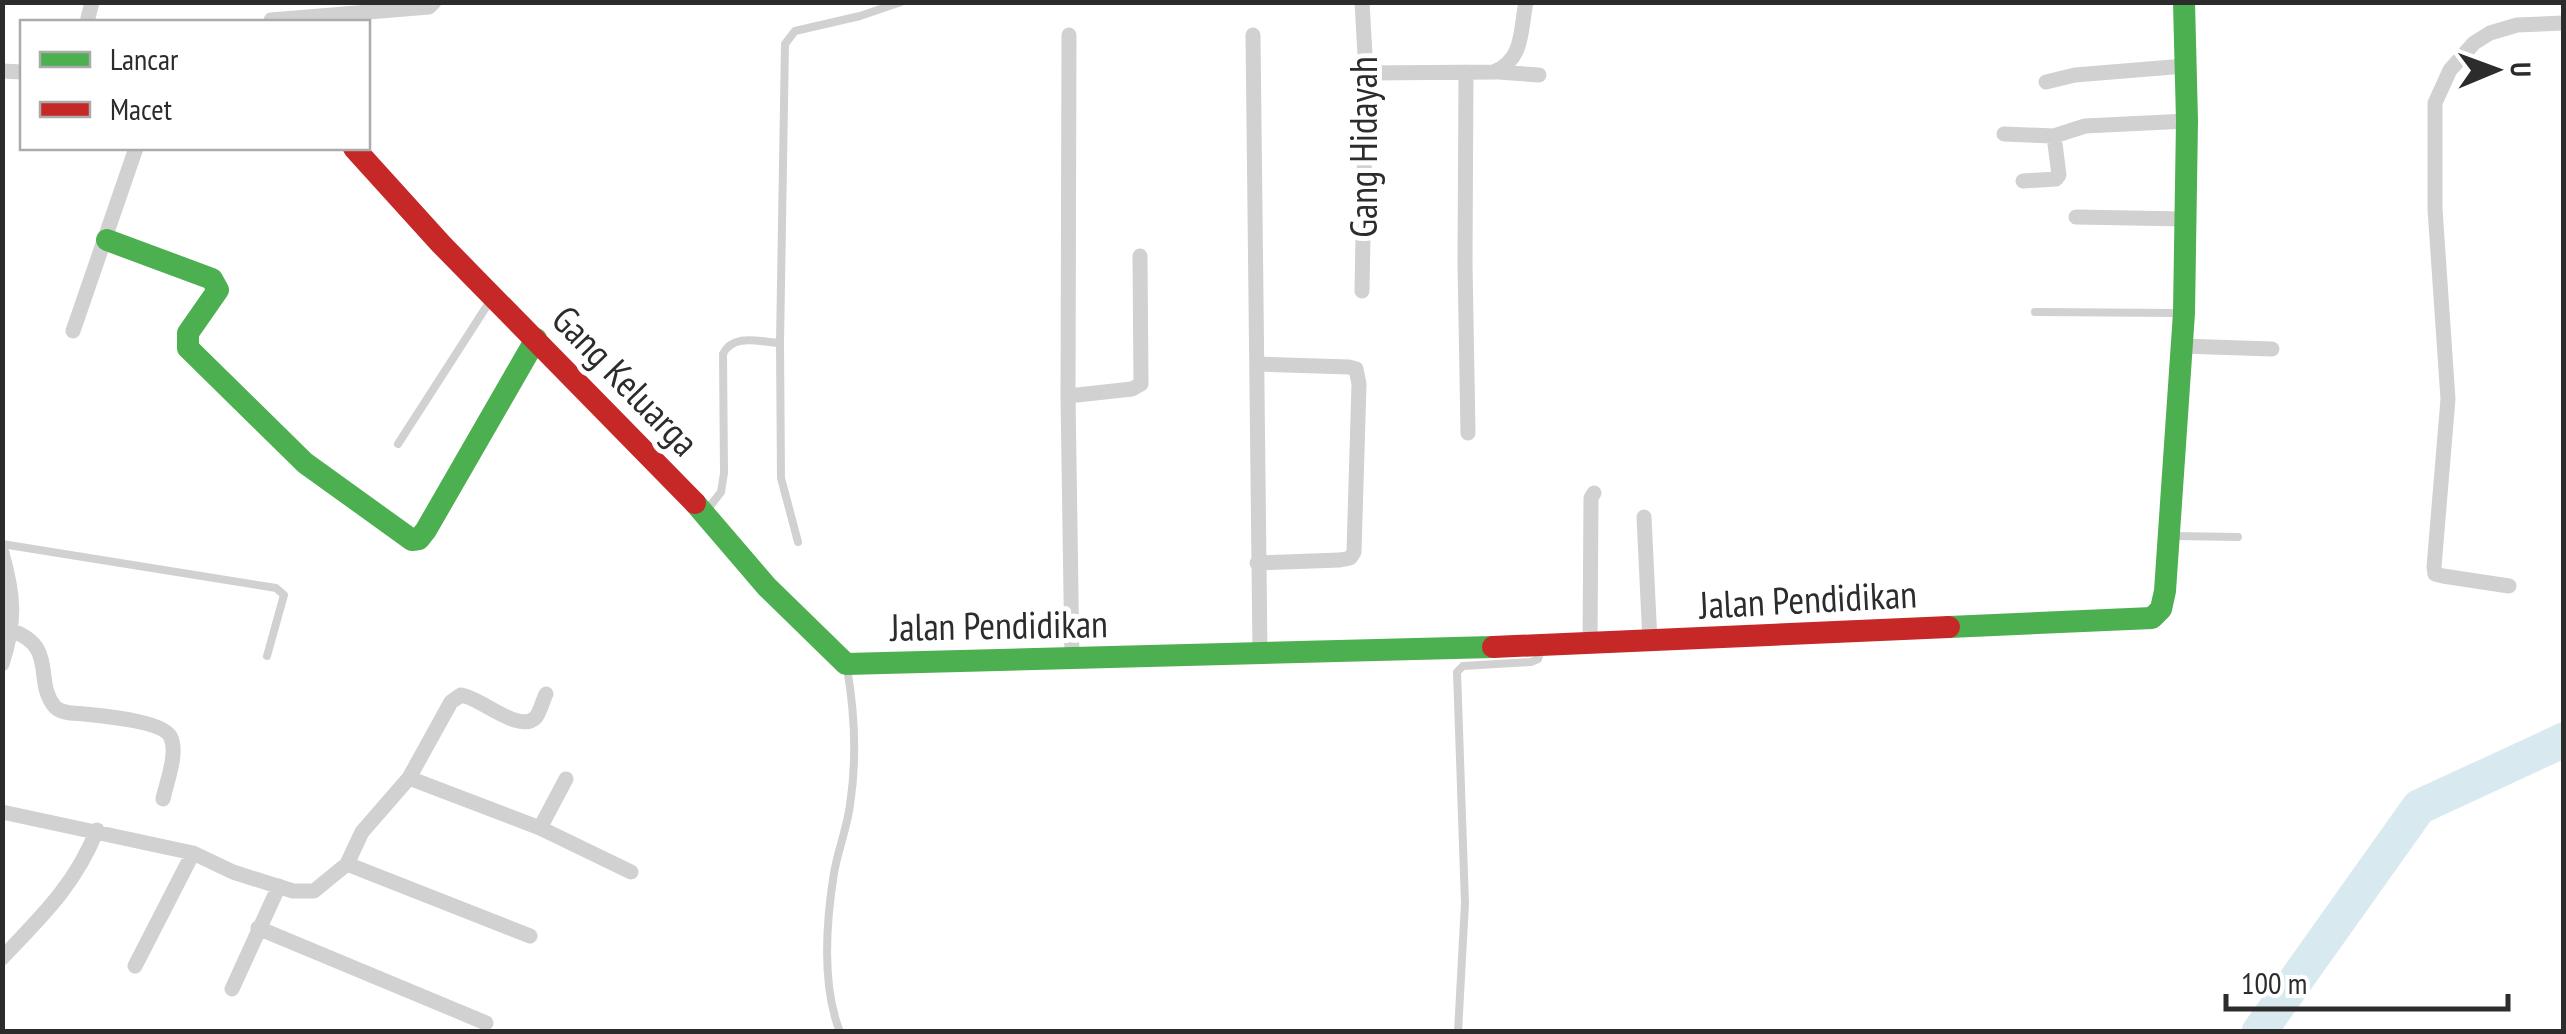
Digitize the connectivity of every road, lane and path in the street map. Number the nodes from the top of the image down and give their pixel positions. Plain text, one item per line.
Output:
1 (434, 2) edge
2 (901, 2) edge
3 (1362, 2) edge
4 (1526, 2) edge
5 (2184, 2) edge
6 (283, 20) edge
7 (2564, 23) edge
8 (1069, 35) dead end
9 (1253, 35) dead end
10 (2185, 66) junction
11 (1466, 72) junction
12 (1494, 72) junction
13 (1366, 73) junction
14 (1540, 75) dead end
15 (2046, 82) dead end
16 (2187, 121) junction
17 (2004, 134) dead end
18 (2054, 136) junction
19 (135, 150) edge
20 (356, 150) edge
21 (2023, 181) dead end
22 (2076, 217) dead end
23 (2185, 219) junction
24 (107, 240) junction
25 (1140, 256) dead end
26 (1362, 291) dead end
27 (492, 297) junction
28 (2035, 312) dead end
29 (2184, 314) junction
30 (73, 331) dead end
31 (536, 339) junction
32 (780, 343) junction
33 (2182, 346) junction
34 (2272, 350) dead end
35 (1257, 364) junction
36 (1068, 396) junction
37 (1468, 433) dead end
38 (398, 444) dead end
39 (1594, 493) dead end
40 (704, 512) junction
41 (1644, 517) dead end
42 (2169, 536) junction
43 (2238, 537) dead end
44 (798, 542) dead end
45 (2, 544) edge
46 (2, 553) edge
47 (1257, 562) junction
48 (2509, 586) dead end
49 (13, 631) junction
50 (1650, 642) junction
51 (1590, 644) junction
52 (1542, 646) junction
53 (1260, 653) junction
54 (267, 656) dead end
55 (1072, 661) junction
56 (2, 664) edge
57 (846, 664) junction
58 (546, 694) dead end
59 (409, 778) junction
60 (566, 778) dead end
61 (163, 800) dead end
62 (2, 812) edge
63 (540, 828) junction
64 (97, 830) junction
65 (193, 853) junction
66 (347, 864) junction
67 (631, 872) dead end
68 (279, 886) junction
69 (258, 928) junction
70 (530, 936) dead end
71 (2, 958) edge
72 (135, 966) dead end
73 (232, 989) dead end
74 (486, 1023) dead end
75 (840, 1032) edge
76 (1458, 1032) edge

1 - 6 street
2 - 32 lane
3 - 13 street, Gang Hidayah
4 - 12 street
5 - 10 street, Jalan Pendidikan
7 - 48 street
8 - 36 street
9 - 35 street
10 - 15 street
10 - 16 street, Jalan Pendidikan
11 - 12 street
11 - 13 street
11 - 37 street
12 - 14 street
13 - 26 street, Gang Hidayah
16 - 18 street
16 - 23 street, Jalan Pendidikan
17 - 18 street
18 - 21 street
19 - 24 street
20 - 27 street, Gang Keluarga
22 - 23 street
23 - 29 street, Jalan Pendidikan
24 - 30 street
24 - 31 street
25 - 36 street
27 - 31 street, Gang Keluarga
27 - 38 lane
28 - 29 lane
29 - 33 street, Jalan Pendidikan
31 - 40 street, Gang Keluarga
32 - 40 lane
32 - 44 lane
33 - 34 street
33 - 42 street, Jalan Pendidikan
35 - 47 street
35 - 47 street
36 - 55 street
39 - 51 street
40 - 57 street, Gang Keluarga
41 - 50 street
42 - 43 lane
42 - 50 street, Jalan Pendidikan
45 - 54 lane
46 - 49 street
47 - 53 street
49 - 56 street
49 - 61 street
50 - 51 street, Jalan Pendidikan
51 - 52 street, Jalan Pendidikan
52 - 53 street, Jalan Pendidikan
52 - 76 lane
53 - 55 street, Jalan Pendidikan
55 - 57 street, Jalan Pendidikan
57 - 75 lane
58 - 59 street
59 - 63 street
59 - 66 street
60 - 63 street
62 - 64 street
63 - 67 street
64 - 65 street
64 - 71 street
65 - 68 street
65 - 72 street
66 - 68 street
66 - 70 street
68 - 69 street
69 - 73 street
69 - 74 street

